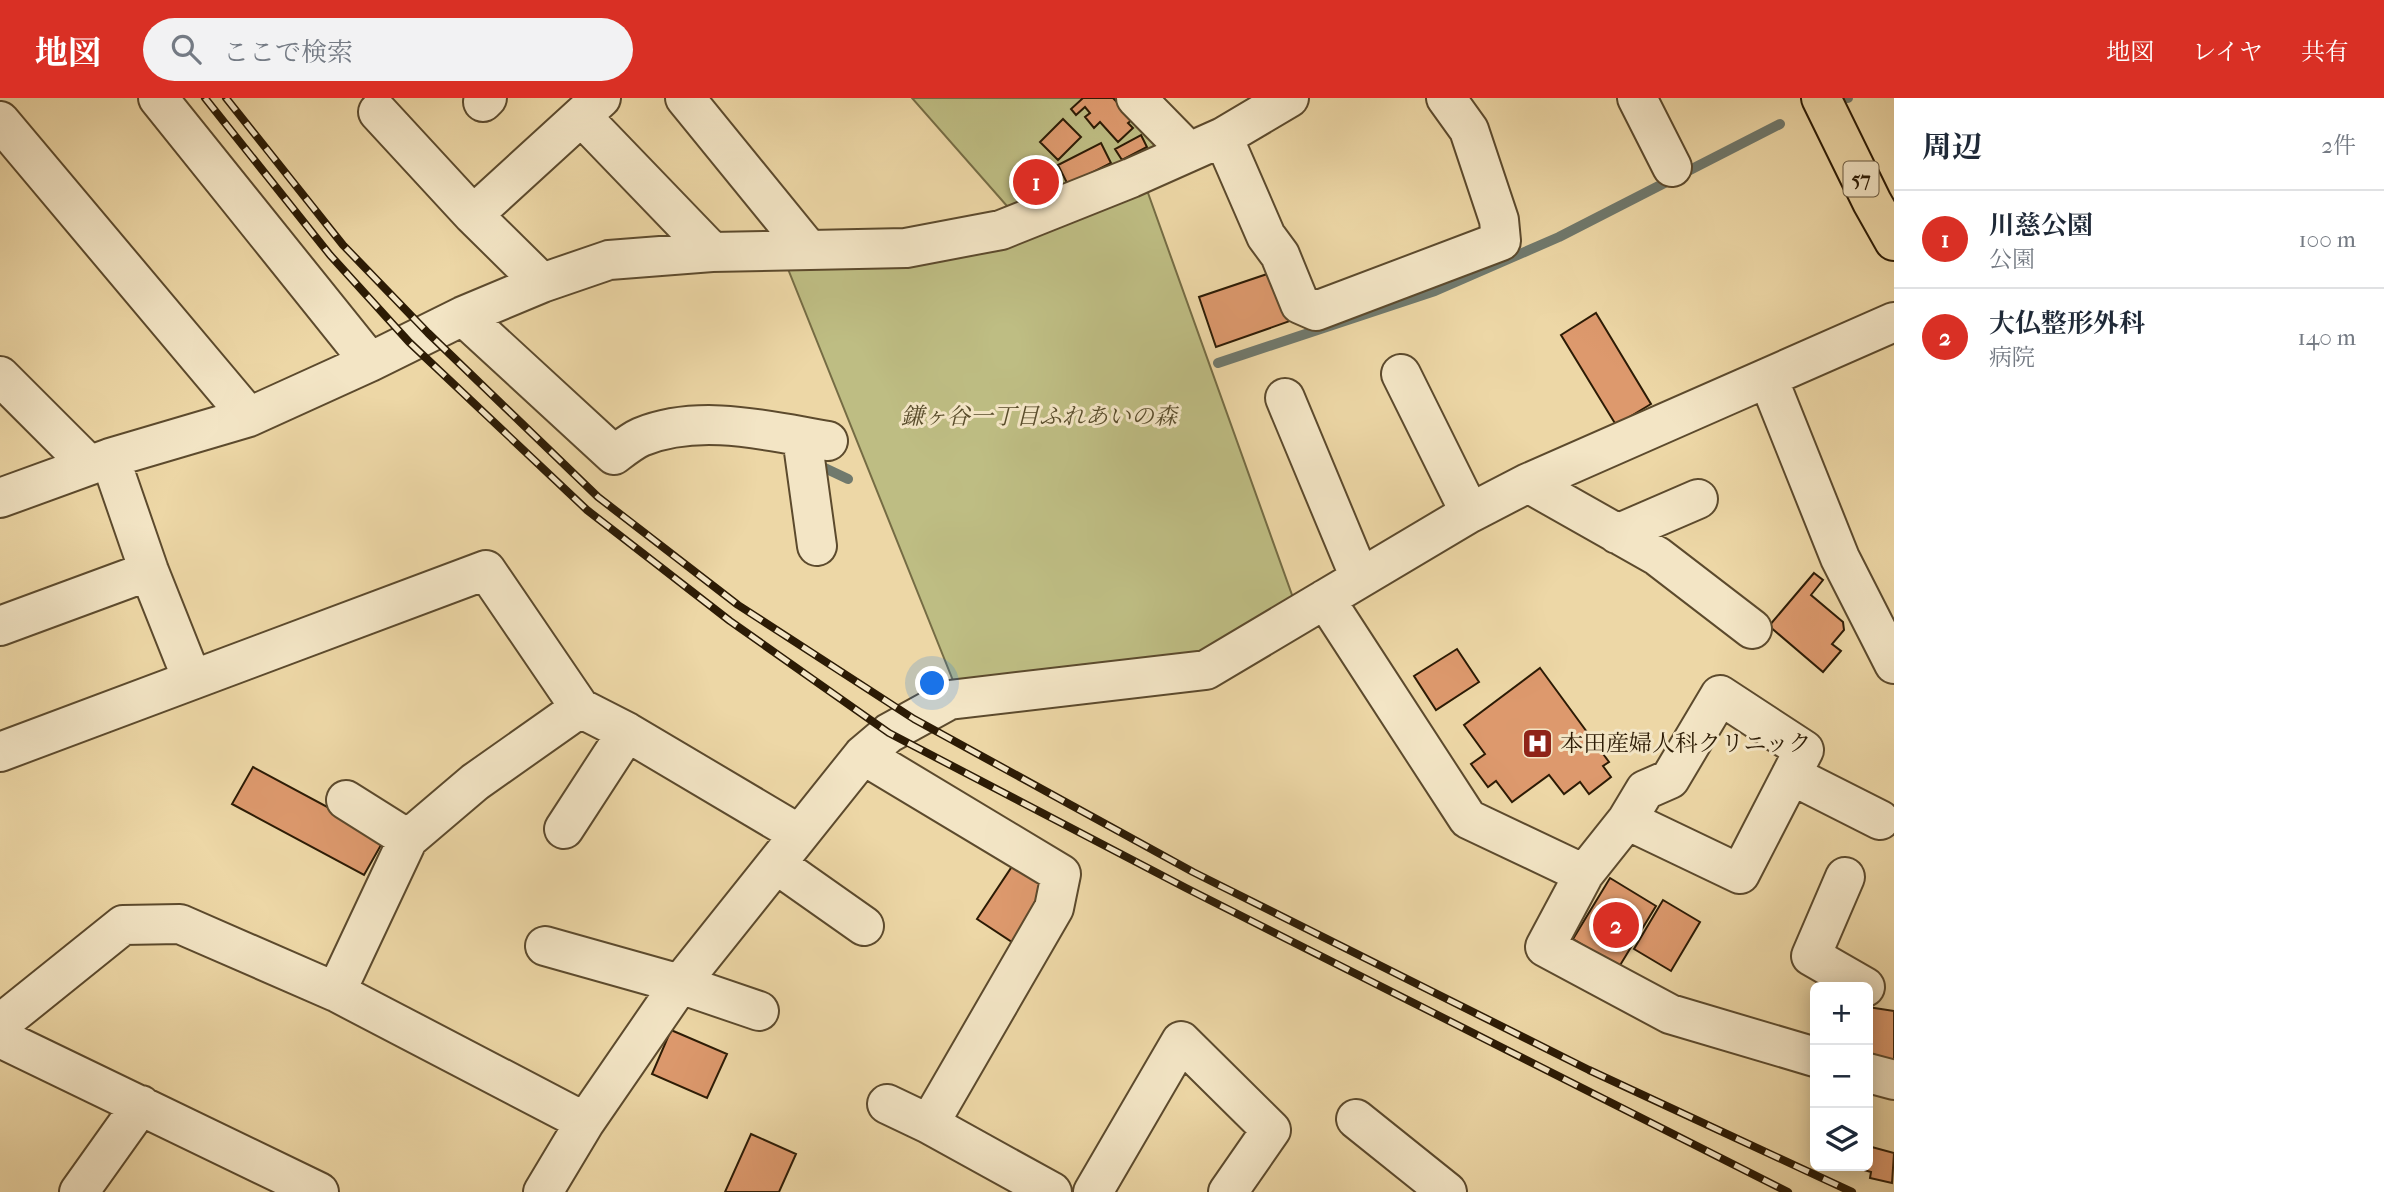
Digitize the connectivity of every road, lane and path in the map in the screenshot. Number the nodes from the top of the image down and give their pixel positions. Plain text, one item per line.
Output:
1 (158, 98) edge
2 (685, 98) edge
3 (1136, 98) edge
4 (1446, 98) edge
5 (1637, 98) edge
6 (1271, 102) edge
7 (1825, 107) edge
8 (592, 108) edge
9 (378, 112) dead end
10 (0, 121) edge
11 (1223, 136) junction
12 (1189, 152) junction
13 (1672, 167) dead end
14 (1883, 197) edge
15 (473, 215) junction
16 (1894, 241) edge
17 (808, 249) junction
18 (712, 252) junction
19 (542, 283) junction
20 (463, 316) junction
21 (1894, 321) edge
22 (370, 362) junction
23 (1401, 374) dead end
24 (0, 376) edge
25 (1768, 378) junction
26 (1285, 398) dead end
27 (249, 417) junction
28 (100, 461) junction
29 (1528, 483) junction
30 (0, 498) edge
31 (1698, 499) dead end
32 (1470, 513) junction
33 (1617, 534) junction
34 (817, 546) dead end
35 (149, 571) junction
36 (1360, 578) junction
37 (1325, 599) junction
38 (0, 626) edge
39 (1752, 629) dead end
40 (1894, 663) edge
41 (192, 679) junction
42 (580, 708) junction
43 (627, 732) junction
44 (0, 752) edge
45 (863, 755) junction
46 (1791, 775) junction
47 (346, 800) dead end
48 (1627, 820) junction
49 (1880, 820) dead end
50 (564, 829) dead end
51 (799, 834) junction
52 (408, 839) junction
53 (776, 864) junction
54 (1584, 874) junction
55 (1845, 877) dead end
56 (864, 926) dead end
57 (545, 946) dead end
58 (1856, 982) edge
59 (680, 984) junction
60 (336, 992) junction
61 (1873, 992) edge
62 (1894, 1004) edge
63 (759, 1011) dead end
64 (0, 1024) edge
65 (0, 1038) edge
66 (1810, 1056) edge
67 (1873, 1074) edge
68 (1894, 1080) edge
69 (887, 1104) dead end
70 (141, 1105) junction
71 (1356, 1119) dead end
72 (585, 1122) junction
73 (929, 1124) junction
74 (254, 1178) edge
75 (79, 1192) edge
76 (319, 1192) edge
77 (543, 1192) edge
78 (1052, 1192) edge
79 (1093, 1192) edge
80 (1228, 1192) edge
81 (1447, 1192) edge

1 - 22 street
2 - 17 street
3 - 12 street
4 - 11 street
5 - 13 street
6 - 11 street
7 - 14 main road, 57
8 - 15 street
8 - 18 street
9 - 15 street
10 - 27 street
11 - 12 street
12 - 17 street
14 - 16 main road, 57
15 - 19 street
17 - 18 street
18 - 19 street
19 - 20 street
20 - 22 street
20 - 34 street
21 - 25 street
22 - 27 street
23 - 32 street
24 - 28 street
25 - 29 street
25 - 40 street
26 - 36 street
27 - 28 street
28 - 30 street
28 - 35 street
29 - 32 street
29 - 33 street
31 - 33 street
32 - 36 street
33 - 39 street
35 - 38 street
35 - 41 street
36 - 37 street
37 - 45 street
37 - 54 street
41 - 42 street
41 - 44 street
42 - 43 street
42 - 52 street
43 - 50 street
43 - 51 street
45 - 51 street
45 - 73 street
46 - 48 street
46 - 48 street
46 - 49 street
47 - 52 street
48 - 54 street
51 - 53 street
52 - 60 street
53 - 56 street
53 - 59 street
54 - 66 street
55 - 58 street
57 - 59 street
59 - 63 street
59 - 72 street
60 - 64 street
60 - 72 street
61 - 62 street
65 - 70 street
67 - 68 street
69 - 73 street
70 - 74 street
70 - 75 street
71 - 81 street
72 - 77 street
73 - 78 street
74 - 76 street
79 - 80 street

